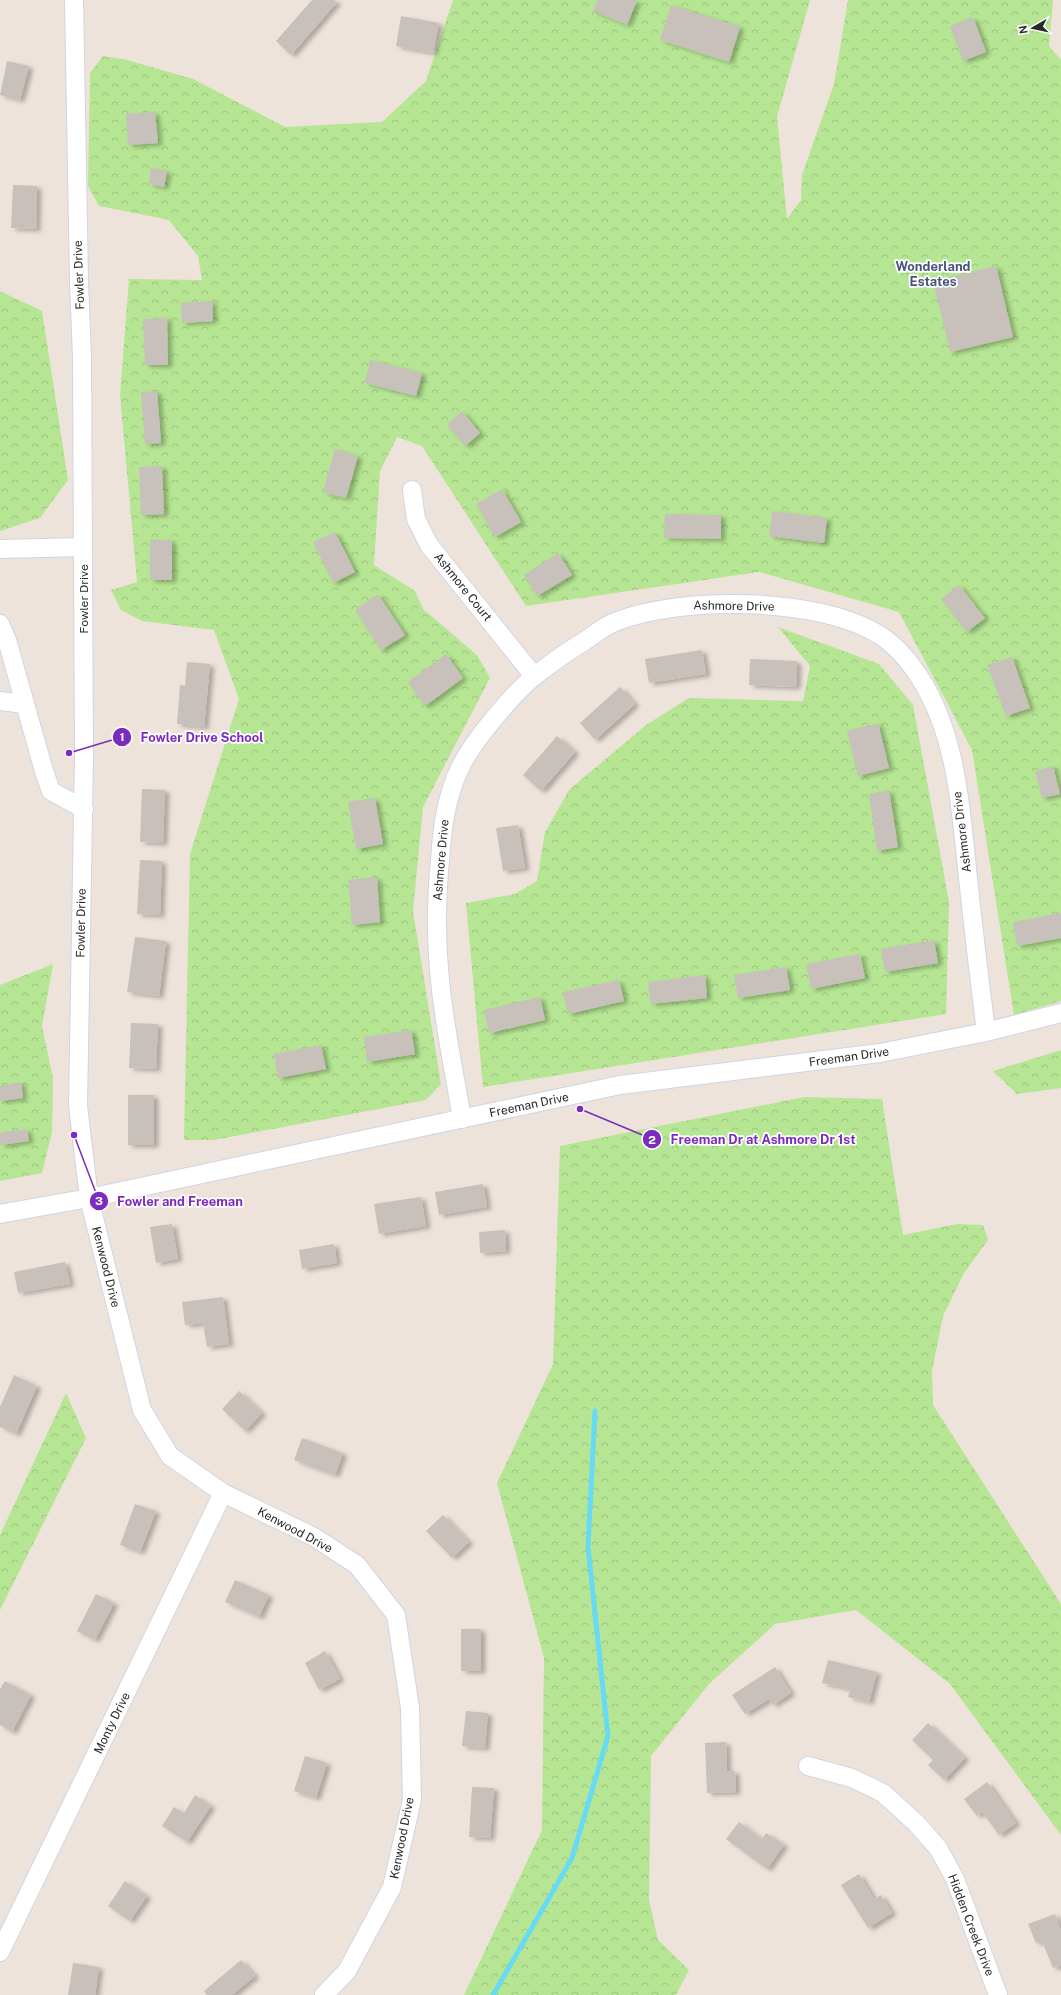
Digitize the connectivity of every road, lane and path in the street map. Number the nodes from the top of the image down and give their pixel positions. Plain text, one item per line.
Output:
1 (74, 0) edge
2 (412, 490) dead end
3 (83, 547) junction
4 (0, 549) edge
5 (0, 624) edge
6 (534, 676) junction
7 (0, 701) edge
8 (24, 704) junction
9 (84, 809) junction
10 (1061, 1013) edge
11 (986, 1032) junction
12 (462, 1119) junction
13 (89, 1198) junction
14 (0, 1214) edge
15 (223, 1494) junction
16 (808, 1766) dead end
17 (0, 1952) edge
18 (324, 1995) edge
19 (998, 1995) edge

1 - 3 street, Fowler Drive
2 - 6 street, Ashmore Court
3 - 4 street
3 - 9 street, Fowler Drive
5 - 8 street
6 - 11 street, Ashmore Drive
6 - 12 street, Ashmore Drive
7 - 8 street
8 - 9 street
9 - 13 street, Fowler Drive
10 - 11 street, Freeman Drive
11 - 12 street, Freeman Drive
12 - 13 street, Freeman Drive
13 - 14 street, Freeman Drive
13 - 15 street, Kenwood Drive
15 - 17 street, Monty Drive
15 - 18 street, Kenwood Drive
16 - 19 street, Hidden Creek Drive

